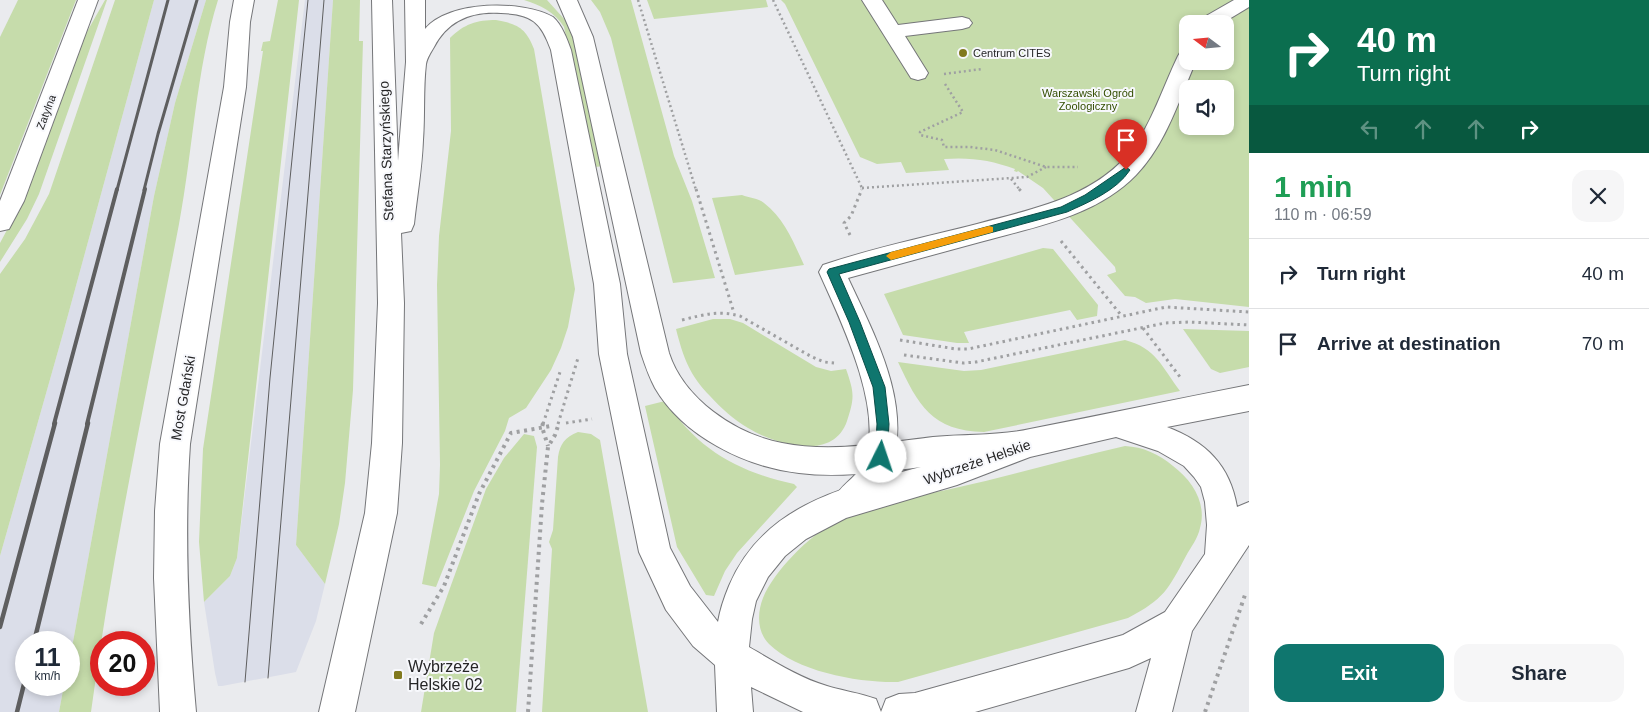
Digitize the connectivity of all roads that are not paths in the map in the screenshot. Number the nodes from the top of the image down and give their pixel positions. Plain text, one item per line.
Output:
1 (88, 0) edge
2 (244, 0) edge
3 (259, 0) edge
4 (382, 0) edge
5 (414, 0) edge
6 (566, 0) edge
7 (872, 0) edge
8 (1248, 0) edge
9 (1222, 15) edge
10 (962, 23) dead end
11 (892, 32) junction
12 (416, 62) junction
13 (1182, 70) edge
14 (918, 73) dead end
15 (235, 87) junction
16 (0, 222) edge
17 (391, 302) junction
18 (1249, 398) edge
19 (1117, 425) junction
20 (1032, 443) junction
21 (881, 457) junction
22 (848, 501) junction
23 (1249, 517) edge
24 (1221, 556) junction
25 (1177, 624) junction
26 (731, 656) junction
27 (178, 712) edge
28 (337, 712) edge
29 (734, 712) edge
30 (863, 712) edge
31 (899, 712) edge
32 (1154, 712) edge

1 - 16 main road, Zatylna
2 - 15 main road
3 - 15 main road
4 - 17 main road, Stefana Starzyńskiego
5 - 12 main road
6 - 21 main road
7 - 11 main road
8 - 9 main road
10 - 11 main road
11 - 14 main road
12 - 17 main road
12 - 26 main road
13 - 21 main road
15 - 27 main road, Most Gdański
17 - 28 main road
18 - 19 main road, Wybrzeże Helskie
19 - 20 main road, Wybrzeże Helskie
19 - 24 main road
20 - 21 main road
20 - 22 main road, Wybrzeże Helskie
21 - 22 main road
22 - 26 main road, Wybrzeże Helskie
23 - 24 main road
24 - 25 main road
25 - 31 main road
25 - 32 main road
26 - 29 main road, Wybrzeże Helskie
26 - 30 main road

